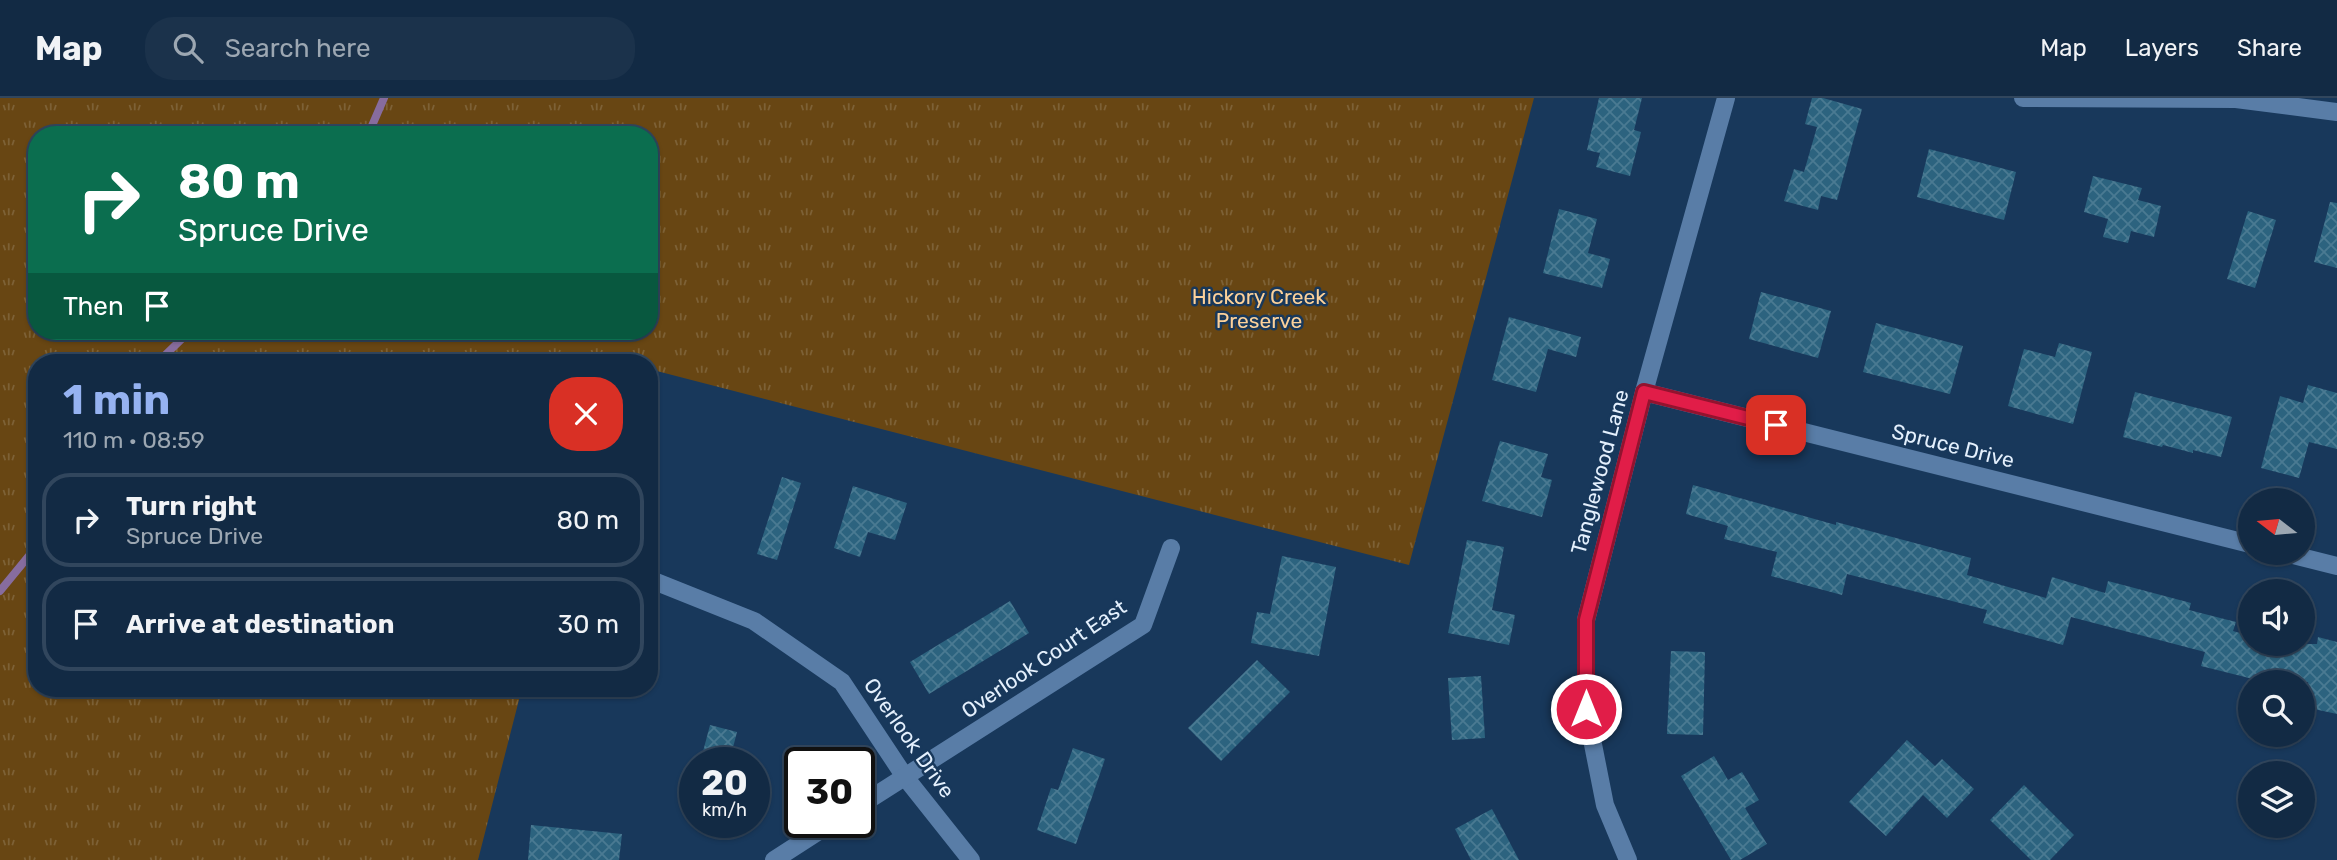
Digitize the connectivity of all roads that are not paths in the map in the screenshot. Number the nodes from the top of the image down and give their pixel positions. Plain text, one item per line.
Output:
1 (1726, 98) edge
2 (2023, 98) edge
3 (2337, 111) edge
4 (1644, 392) junction
5 (2238, 541) edge
6 (1171, 548) dead end
7 (2315, 560) edge
8 (2337, 566) edge
9 (658, 583) edge
10 (905, 777) junction
11 (875, 796) edge
12 (808, 838) edge
13 (774, 860) edge
14 (971, 860) edge
15 (1628, 860) edge

1 - 4 street, Tanglewood Lane
2 - 3 street
4 - 5 street, Spruce Drive
4 - 15 street, Tanglewood Lane
6 - 10 street, Overlook Court East
7 - 8 street
9 - 10 street, Overlook Drive
10 - 11 street, Overlook Court East
10 - 14 street, Overlook Drive
12 - 13 street

